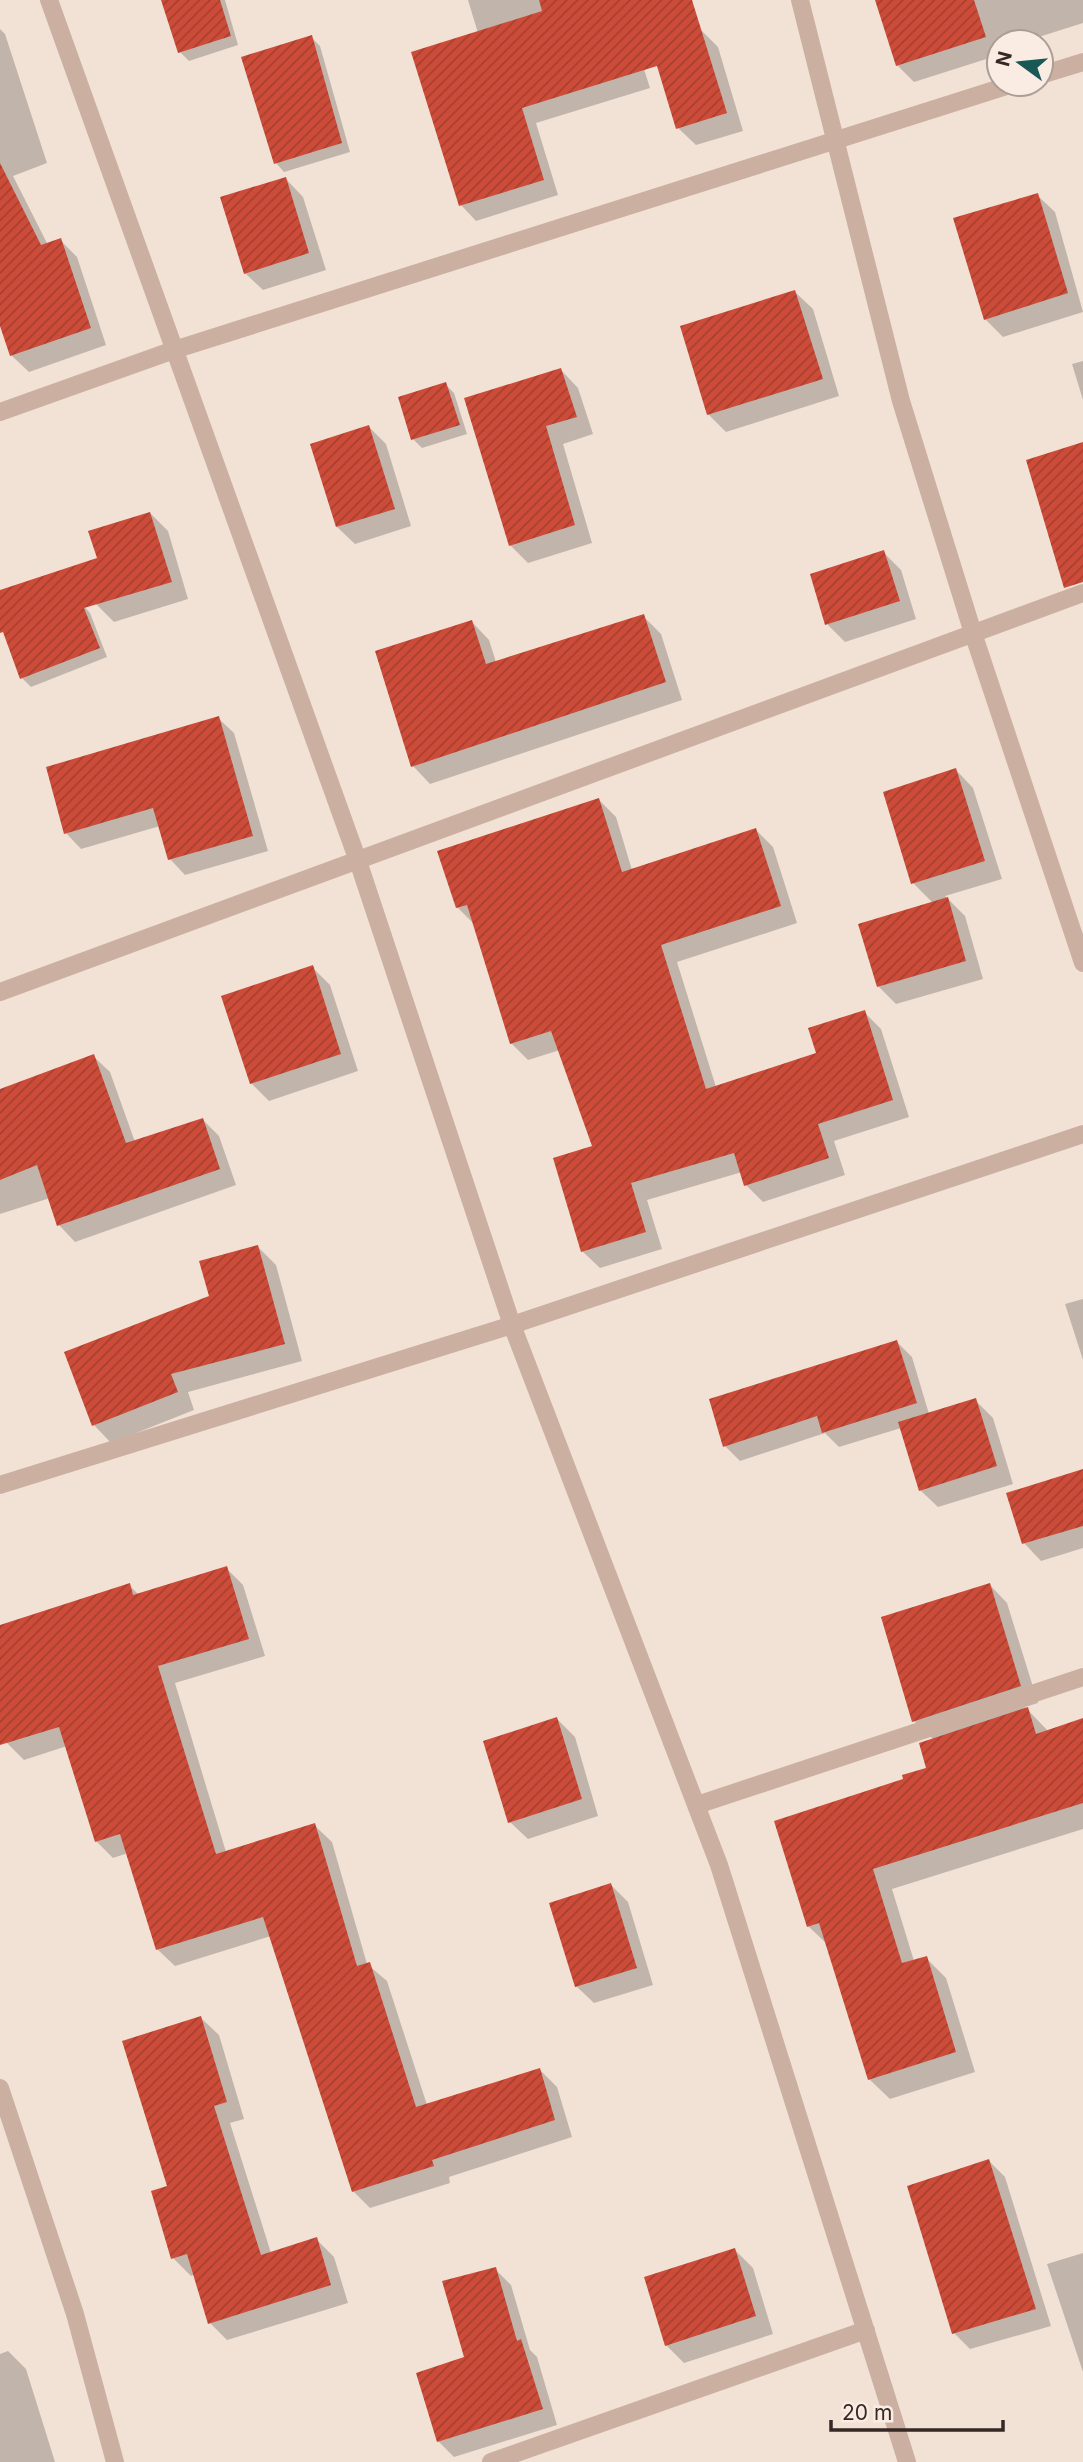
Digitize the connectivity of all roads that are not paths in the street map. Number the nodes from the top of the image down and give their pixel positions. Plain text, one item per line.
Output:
1 (49, 0) edge
2 (800, 0) edge
3 (1083, 62) edge
4 (1055, 71) edge
5 (985, 93) edge
6 (837, 138) junction
7 (174, 350) junction
8 (0, 412) edge
9 (1083, 593) edge
10 (973, 633) junction
11 (358, 861) junction
12 (1083, 962) edge
13 (0, 992) edge
14 (1083, 1134) edge
15 (512, 1325) junction
16 (0, 1485) edge
17 (1083, 1677) edge
18 (697, 1805) junction
19 (0, 2088) edge
20 (866, 2330) junction
21 (115, 2462) edge
22 (491, 2462) edge
23 (907, 2462) edge

1 - 7 street
2 - 6 street
3 - 4 street
5 - 6 street
6 - 7 street
6 - 10 street
7 - 8 street
7 - 11 street
9 - 10 street
10 - 11 street
10 - 12 street
11 - 13 street
11 - 15 street
14 - 15 street
15 - 16 street
15 - 18 street
17 - 18 street
18 - 20 street
19 - 21 street
20 - 22 street
20 - 23 street

